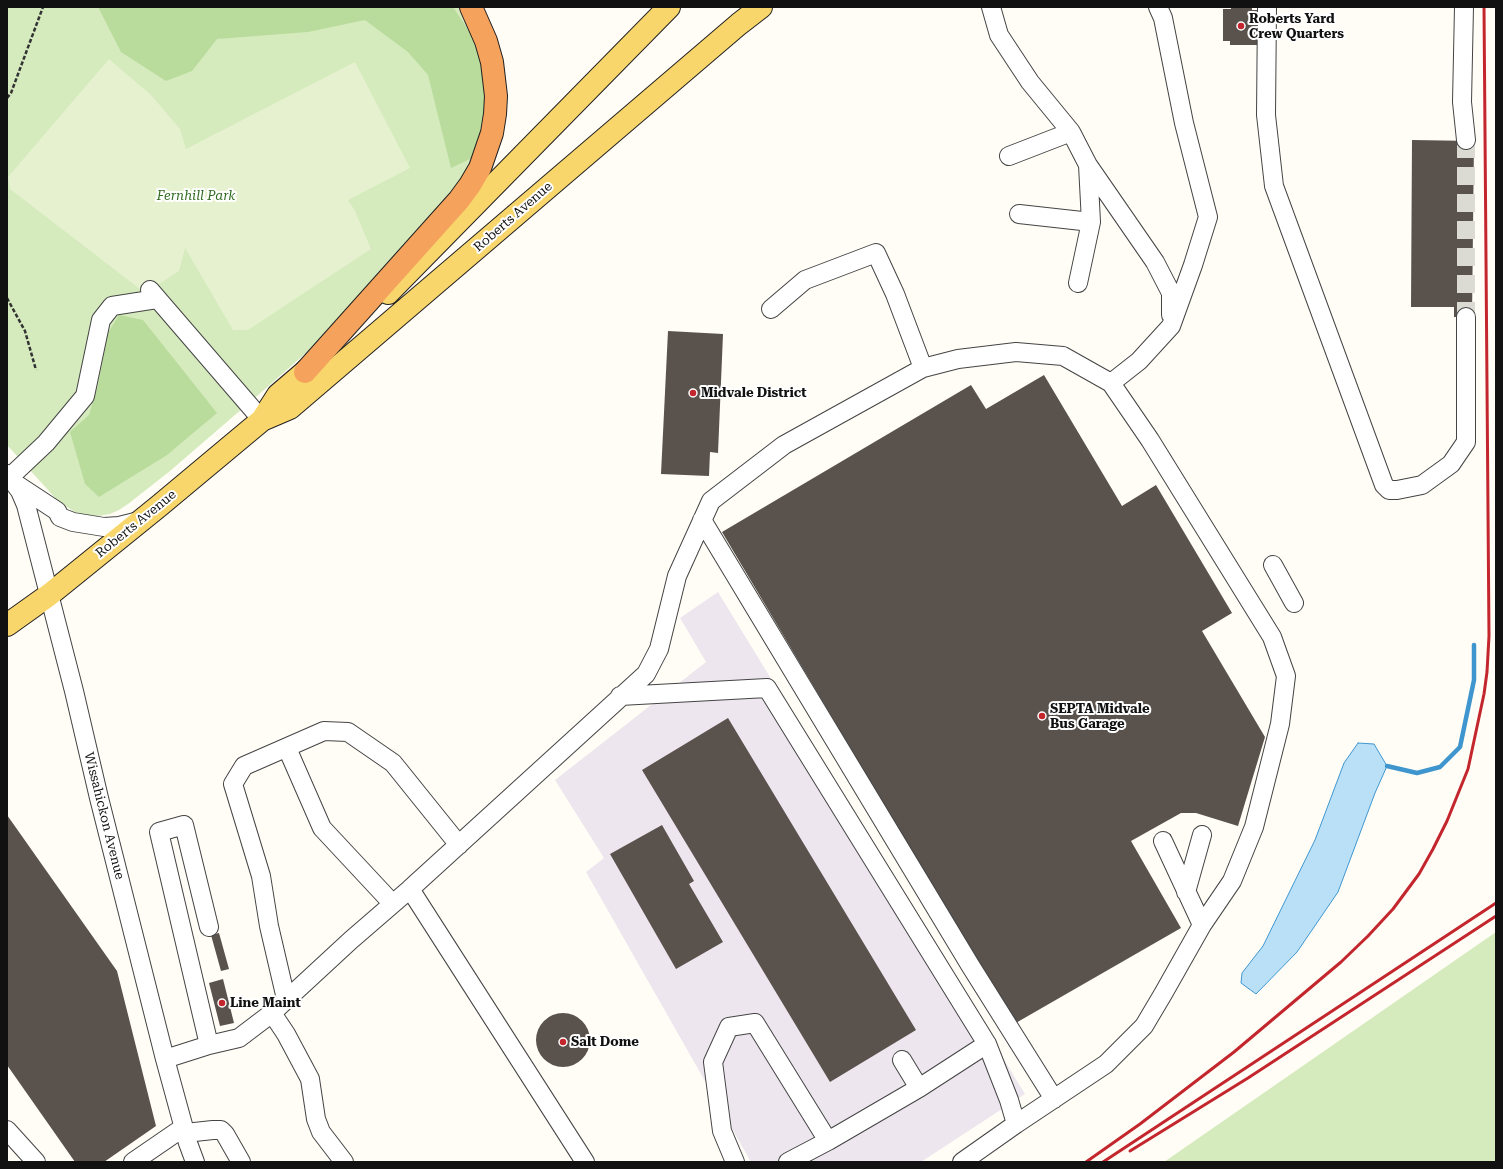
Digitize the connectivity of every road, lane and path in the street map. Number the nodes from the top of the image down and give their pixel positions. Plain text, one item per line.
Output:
1 (43, 7) edge
2 (471, 7) edge
3 (761, 7) edge
4 (991, 7) edge
5 (1158, 7) edge
6 (1267, 7) edge
7 (1464, 7) edge
8 (668, 8) edge
9 (7, 98) edge
10 (1071, 132) junction
11 (1466, 140) tunnel mouth
12 (1009, 156) dead end
13 (1088, 165) junction
14 (1019, 214) dead end
15 (1091, 222) junction
16 (1078, 283) dead end
17 (7, 298) edge
18 (772, 309) dead end
19 (1466, 317) tunnel mouth
20 (1171, 326) junction
21 (923, 368) junction
22 (36, 370) dead end
23 (305, 372) junction
24 (1111, 383) junction
25 (262, 420) junction
26 (10, 481) edge
27 (702, 520) junction
28 (140, 521) junction
29 (1273, 565) dead end
30 (49, 595) junction
31 (1294, 603) dead end
32 (7, 625) edge
33 (620, 696) junction
34 (287, 748) junction
35 (1202, 835) dead end
36 (1162, 841) dead end
37 (459, 845) junction
38 (410, 889) junction
39 (1186, 892) junction
40 (392, 904) junction
41 (1202, 925) junction
42 (209, 927) dead end
43 (286, 999) junction
44 (272, 1013) junction
45 (987, 1044) junction
46 (209, 1045) junction
47 (165, 1059) junction
48 (902, 1060) dead end
49 (919, 1088) junction
50 (1054, 1098) junction
51 (1016, 1124) junction
52 (7, 1130) edge
53 (184, 1130) junction
54 (828, 1141) junction
55 (36, 1162) edge
56 (132, 1162) edge
57 (195, 1162) edge
58 (241, 1162) edge
59 (344, 1162) edge
60 (585, 1162) edge
61 (736, 1162) edge
62 (788, 1162) edge
63 (962, 1162) edge

1 - 9 path
2 - 23 highway
3 - 25 main road, Roberts Avenue
4 - 10 street
5 - 20 street
6 - 19 street
7 - 11 street
8 - 23 main road, Roberts Avenue
10 - 12 street
10 - 13 street
13 - 15 street
13 - 20 street
14 - 15 street
15 - 16 street
17 - 22 path
18 - 21 street
20 - 24 street
21 - 24 street
21 - 27 street
23 - 25 main road, Roberts Avenue
24 - 41 street
25 - 26 street
25 - 28 main road, Roberts Avenue
26 - 28 street
26 - 30 street, Wissahickon Avenue
27 - 33 street
27 - 50 street
28 - 30 main road, Roberts Avenue
29 - 31 street
30 - 32 main road, Roberts Avenue
30 - 47 street, Wissahickon Avenue
33 - 37 street
33 - 45 street
34 - 37 street
34 - 40 street
34 - 43 street
35 - 39 street
36 - 39 street
37 - 38 street
38 - 40 street
38 - 60 street
39 - 41 street
40 - 43 street
41 - 50 street
42 - 46 street
43 - 44 street
44 - 46 street
44 - 59 street
45 - 49 street
45 - 51 street
46 - 47 street
47 - 53 street, Wissahickon Avenue
48 - 49 street
49 - 54 street
50 - 51 street
51 - 63 street
52 - 55 street
53 - 56 street
53 - 57 street, Wissahickon Avenue
53 - 58 street
54 - 61 street
54 - 62 street

